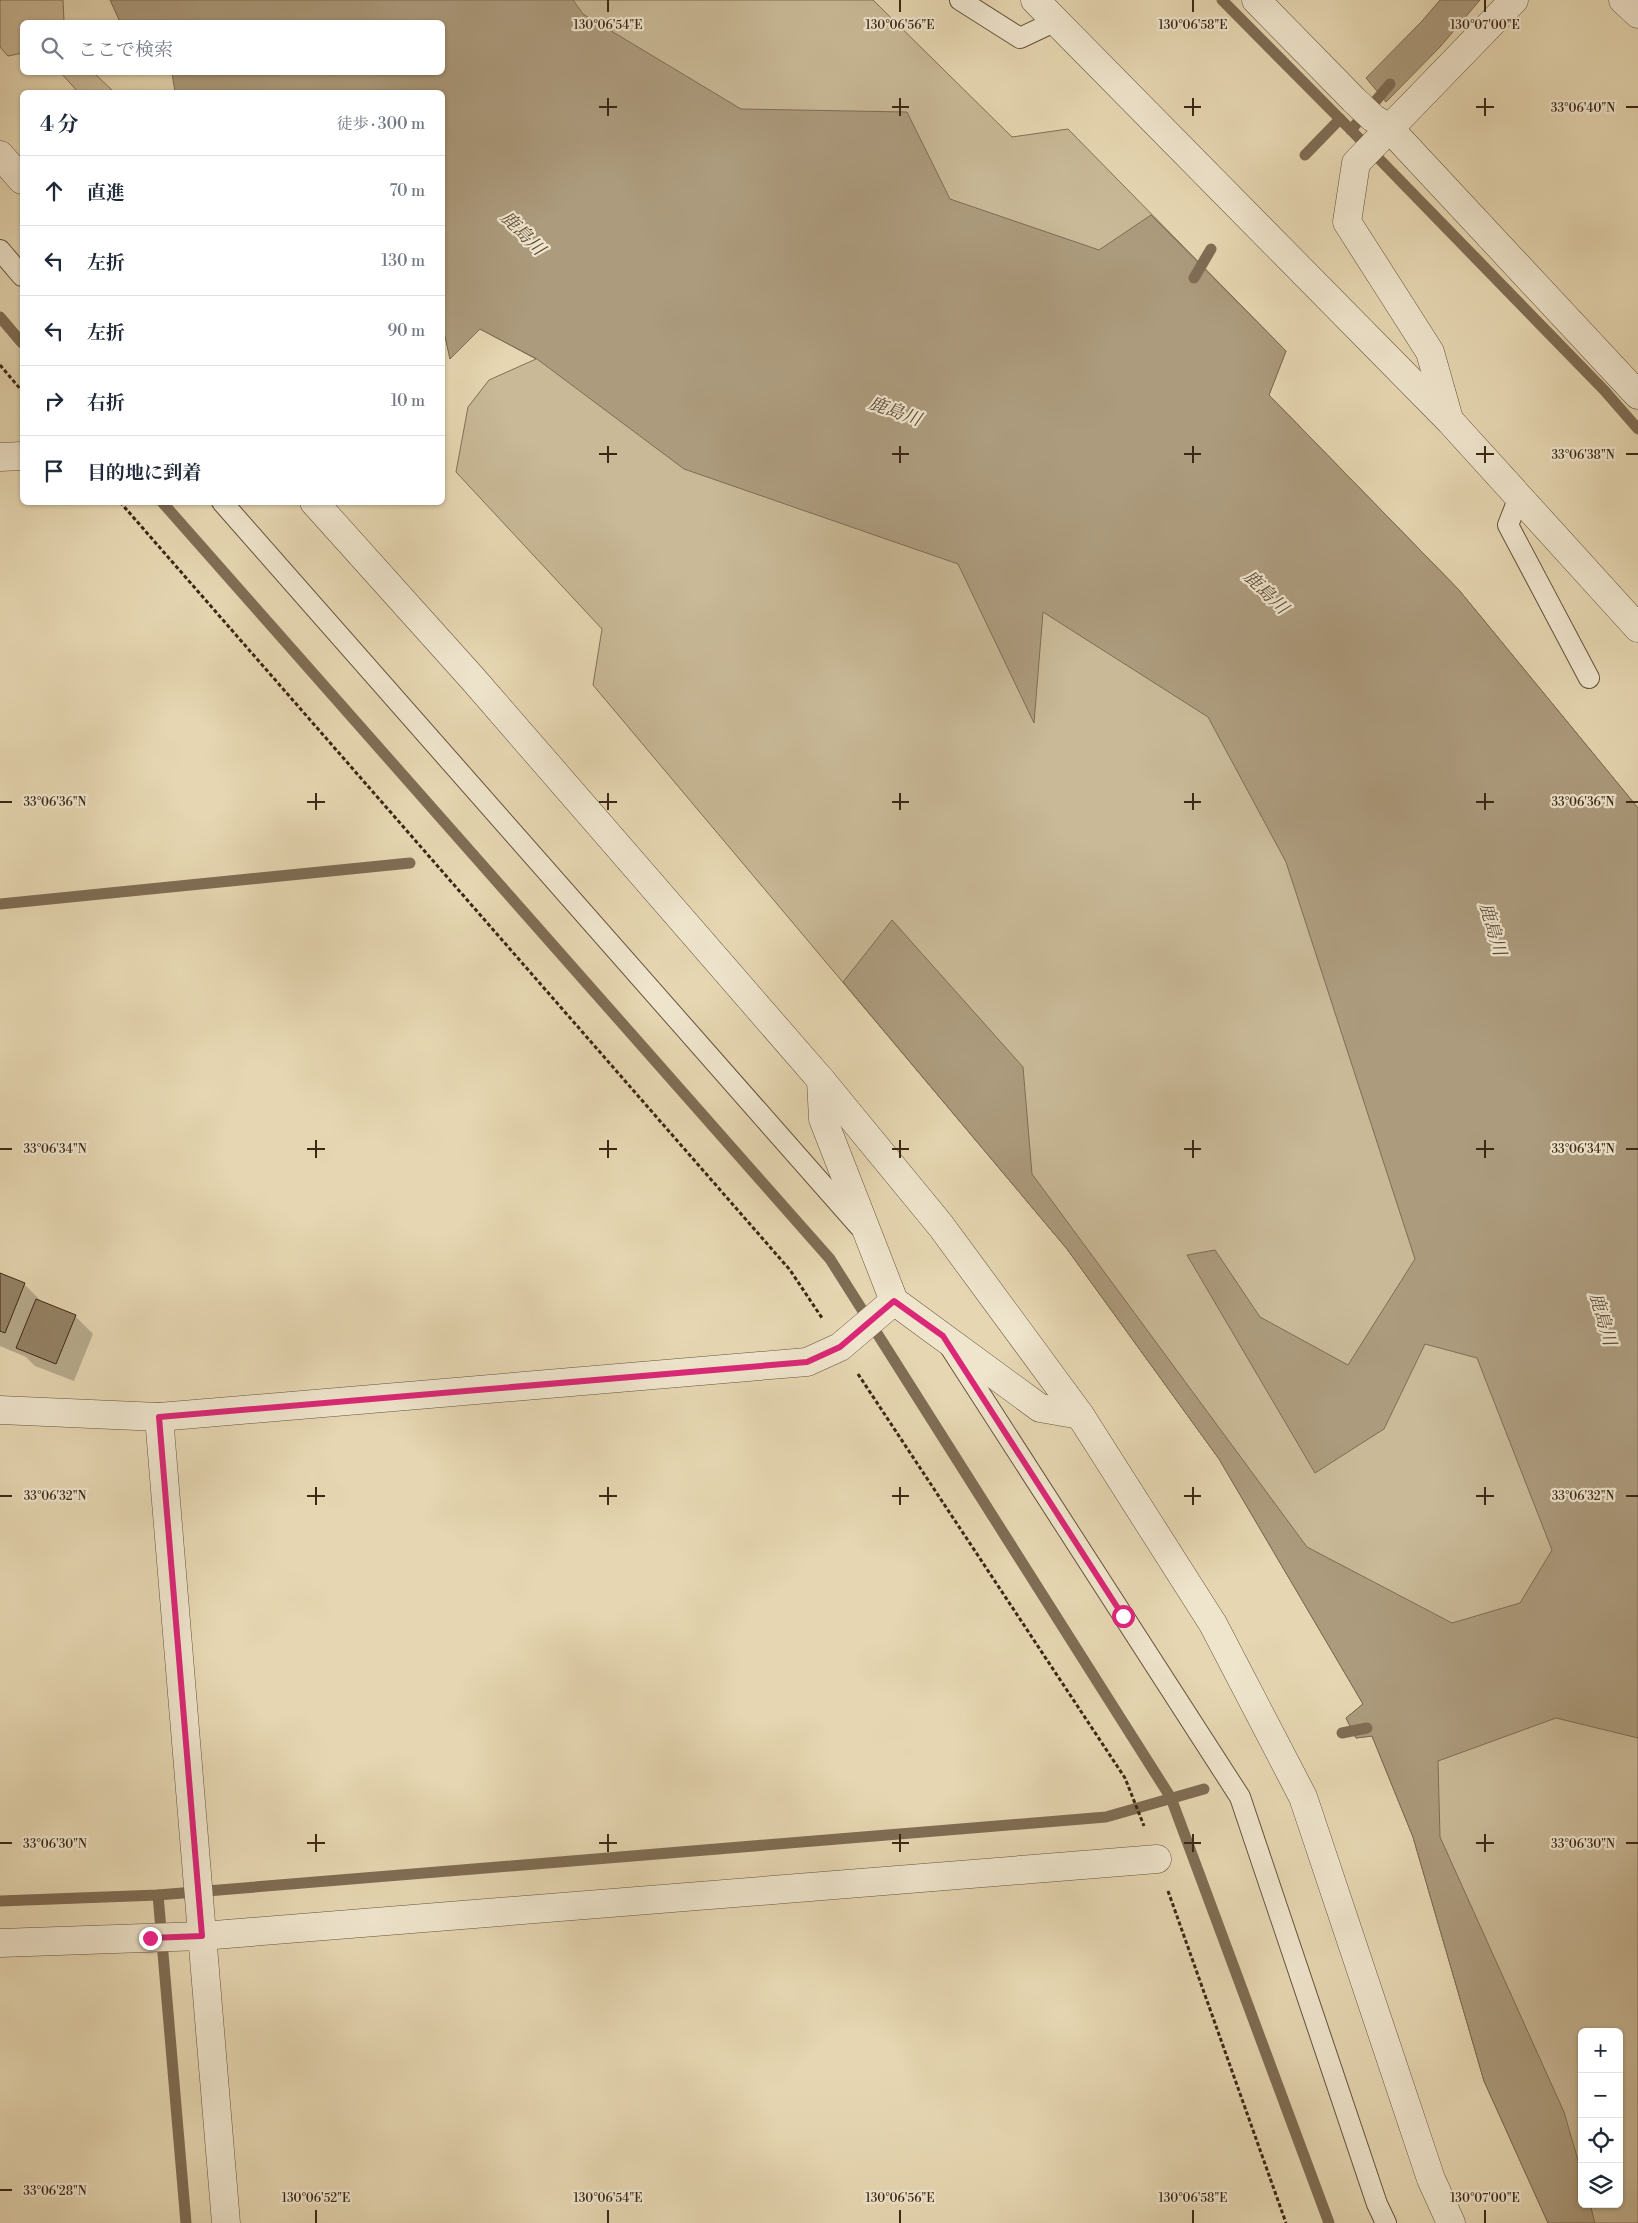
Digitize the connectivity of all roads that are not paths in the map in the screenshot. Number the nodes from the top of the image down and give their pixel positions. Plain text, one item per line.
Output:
1 (960, 0) edge
2 (1035, 0) edge
3 (1256, 0) edge
4 (1514, 0) edge
5 (1623, 0) edge
6 (1638, 14) edge
7 (1056, 21) junction
8 (1372, 116) junction
9 (0, 155) edge
10 (20, 178) edge
11 (0, 250) edge
12 (20, 274) edge
13 (1638, 395) edge
14 (1450, 421) junction
15 (20, 456) edge
16 (0, 457) edge
17 (1519, 497) junction
18 (225, 505) edge
19 (317, 505) edge
20 (1638, 628) edge
21 (1588, 678) dead end
22 (821, 1080) junction
23 (869, 1237) junction
24 (894, 1301) junction
25 (943, 1336) junction
26 (0, 1410) edge
27 (1080, 1415) junction
28 (159, 1417) junction
29 (1157, 1859) road end
30 (201, 1926) junction
31 (0, 1943) edge
32 (226, 2223) edge
33 (1386, 2223) edge
34 (1451, 2223) edge

1 - 7 lane
2 - 7 street
3 - 8 street
4 - 8 street
5 - 6 street
7 - 14 street
8 - 13 street
8 - 14 street
9 - 10 street
11 - 12 lane
14 - 17 street
15 - 16 street
17 - 20 street
17 - 21 lane
18 - 23 lane
19 - 22 street
22 - 23 street
22 - 27 street
23 - 24 street
24 - 25 street
24 - 28 street
25 - 27 street
25 - 33 lane
26 - 28 street
27 - 34 street
28 - 30 street
29 - 30 street
30 - 31 street
30 - 32 street

